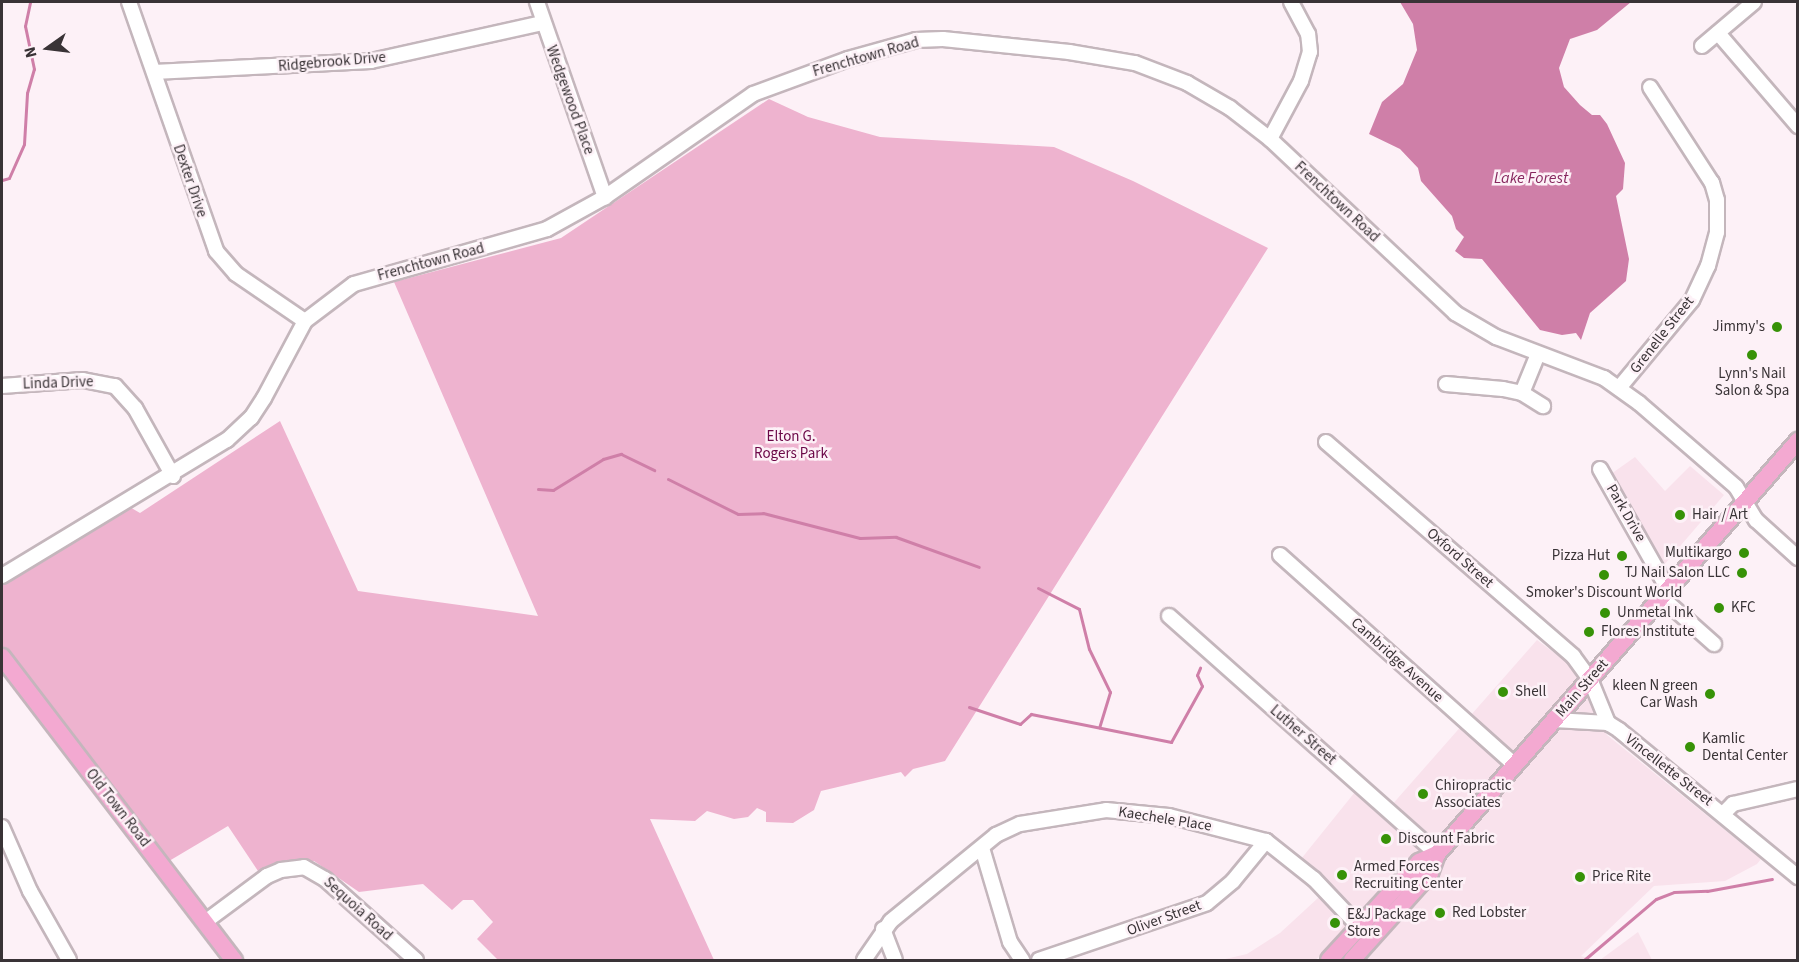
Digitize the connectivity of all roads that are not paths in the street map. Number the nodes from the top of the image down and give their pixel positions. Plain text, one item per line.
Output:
1 (129, 2) edge
2 (537, 2) edge
3 (1291, 2) edge
4 (1754, 2) edge
5 (543, 23) junction
6 (1718, 33) junction
7 (1702, 46) dead end
8 (154, 72) junction
9 (1650, 87) dead end
10 (1797, 126) edge
11 (1270, 139) junction
12 (605, 197) junction
13 (305, 321) junction
14 (1538, 354) junction
15 (1446, 384) dead end
16 (2, 386) edge
17 (1619, 388) junction
18 (1522, 393) junction
19 (1543, 406) dead end
20 (1797, 441) edge
21 (1326, 442) dead end
22 (1600, 470) dead end
23 (173, 476) junction
24 (1744, 502) junction
25 (1280, 555) dead end
26 (1797, 558) edge
27 (2, 576) edge
28 (1664, 593) junction
29 (1169, 616) dead end
30 (1714, 644) dead end
31 (2, 657) edge
32 (1590, 679) junction
33 (1554, 720) junction
34 (1608, 723) junction
35 (1515, 765) junction
36 (1797, 789) edge
37 (1724, 813) junction
38 (2, 830) edge
39 (1266, 841) junction
40 (982, 848) junction
41 (1437, 854) junction
42 (1797, 877) edge
43 (205, 922) junction
44 (883, 929) junction
45 (1366, 934) junction
46 (1020, 959) edge
47 (69, 960) edge
48 (234, 960) edge
49 (416, 960) edge
50 (864, 960) edge
51 (896, 960) edge
52 (1039, 960) edge
53 (1329, 960) edge
54 (1352, 960) edge

1 - 8 street, Dexter Drive
2 - 5 street, Wedgewood Place
3 - 11 street
4 - 6 street
5 - 8 street, Ridgebrook Drive
5 - 12 street, Wedgewood Place
6 - 7 street
6 - 10 street
8 - 13 street, Dexter Drive
9 - 17 street, Grenelle Street
11 - 12 street, Frenchtown Road
11 - 14 street, Frenchtown Road
12 - 13 street, Frenchtown Road
13 - 23 street, Frenchtown Road
14 - 17 street, Frenchtown Road
14 - 18 street
15 - 18 street
16 - 23 street, Linda Drive
17 - 24 street, Frenchtown Road
18 - 19 street
20 - 24 main road, Main Street
21 - 32 street, Oxford Street
22 - 28 street, Park Drive
23 - 27 street, Frenchtown Road
24 - 26 street, Frenchtown Road
24 - 28 main road, Main Street
25 - 35 street, Cambridge Avenue
28 - 30 street, Park Drive
28 - 32 main road, Main Street
29 - 41 street, Luther Street
31 - 43 main road, Old Town Road
32 - 33 main road, Main Street
32 - 34 street, Vincellette Street
33 - 34 street
33 - 35 main road, Main Street
34 - 37 street, Vincellette Street
35 - 41 main road, Main Street
36 - 37 street, Vincellette Street
37 - 42 street
38 - 47 street
39 - 40 street, Kaechele Place
39 - 45 street, Kaechele Place
39 - 52 street, Oliver Street
40 - 44 street, Kaechele Place
40 - 46 street
41 - 45 main road, Main Street
43 - 48 main road, Old Town Road
43 - 49 street, Sequoia Road
44 - 50 street, Kaechele Place
44 - 51 street
45 - 53 main road, Main Street
45 - 54 main road, Main Street

